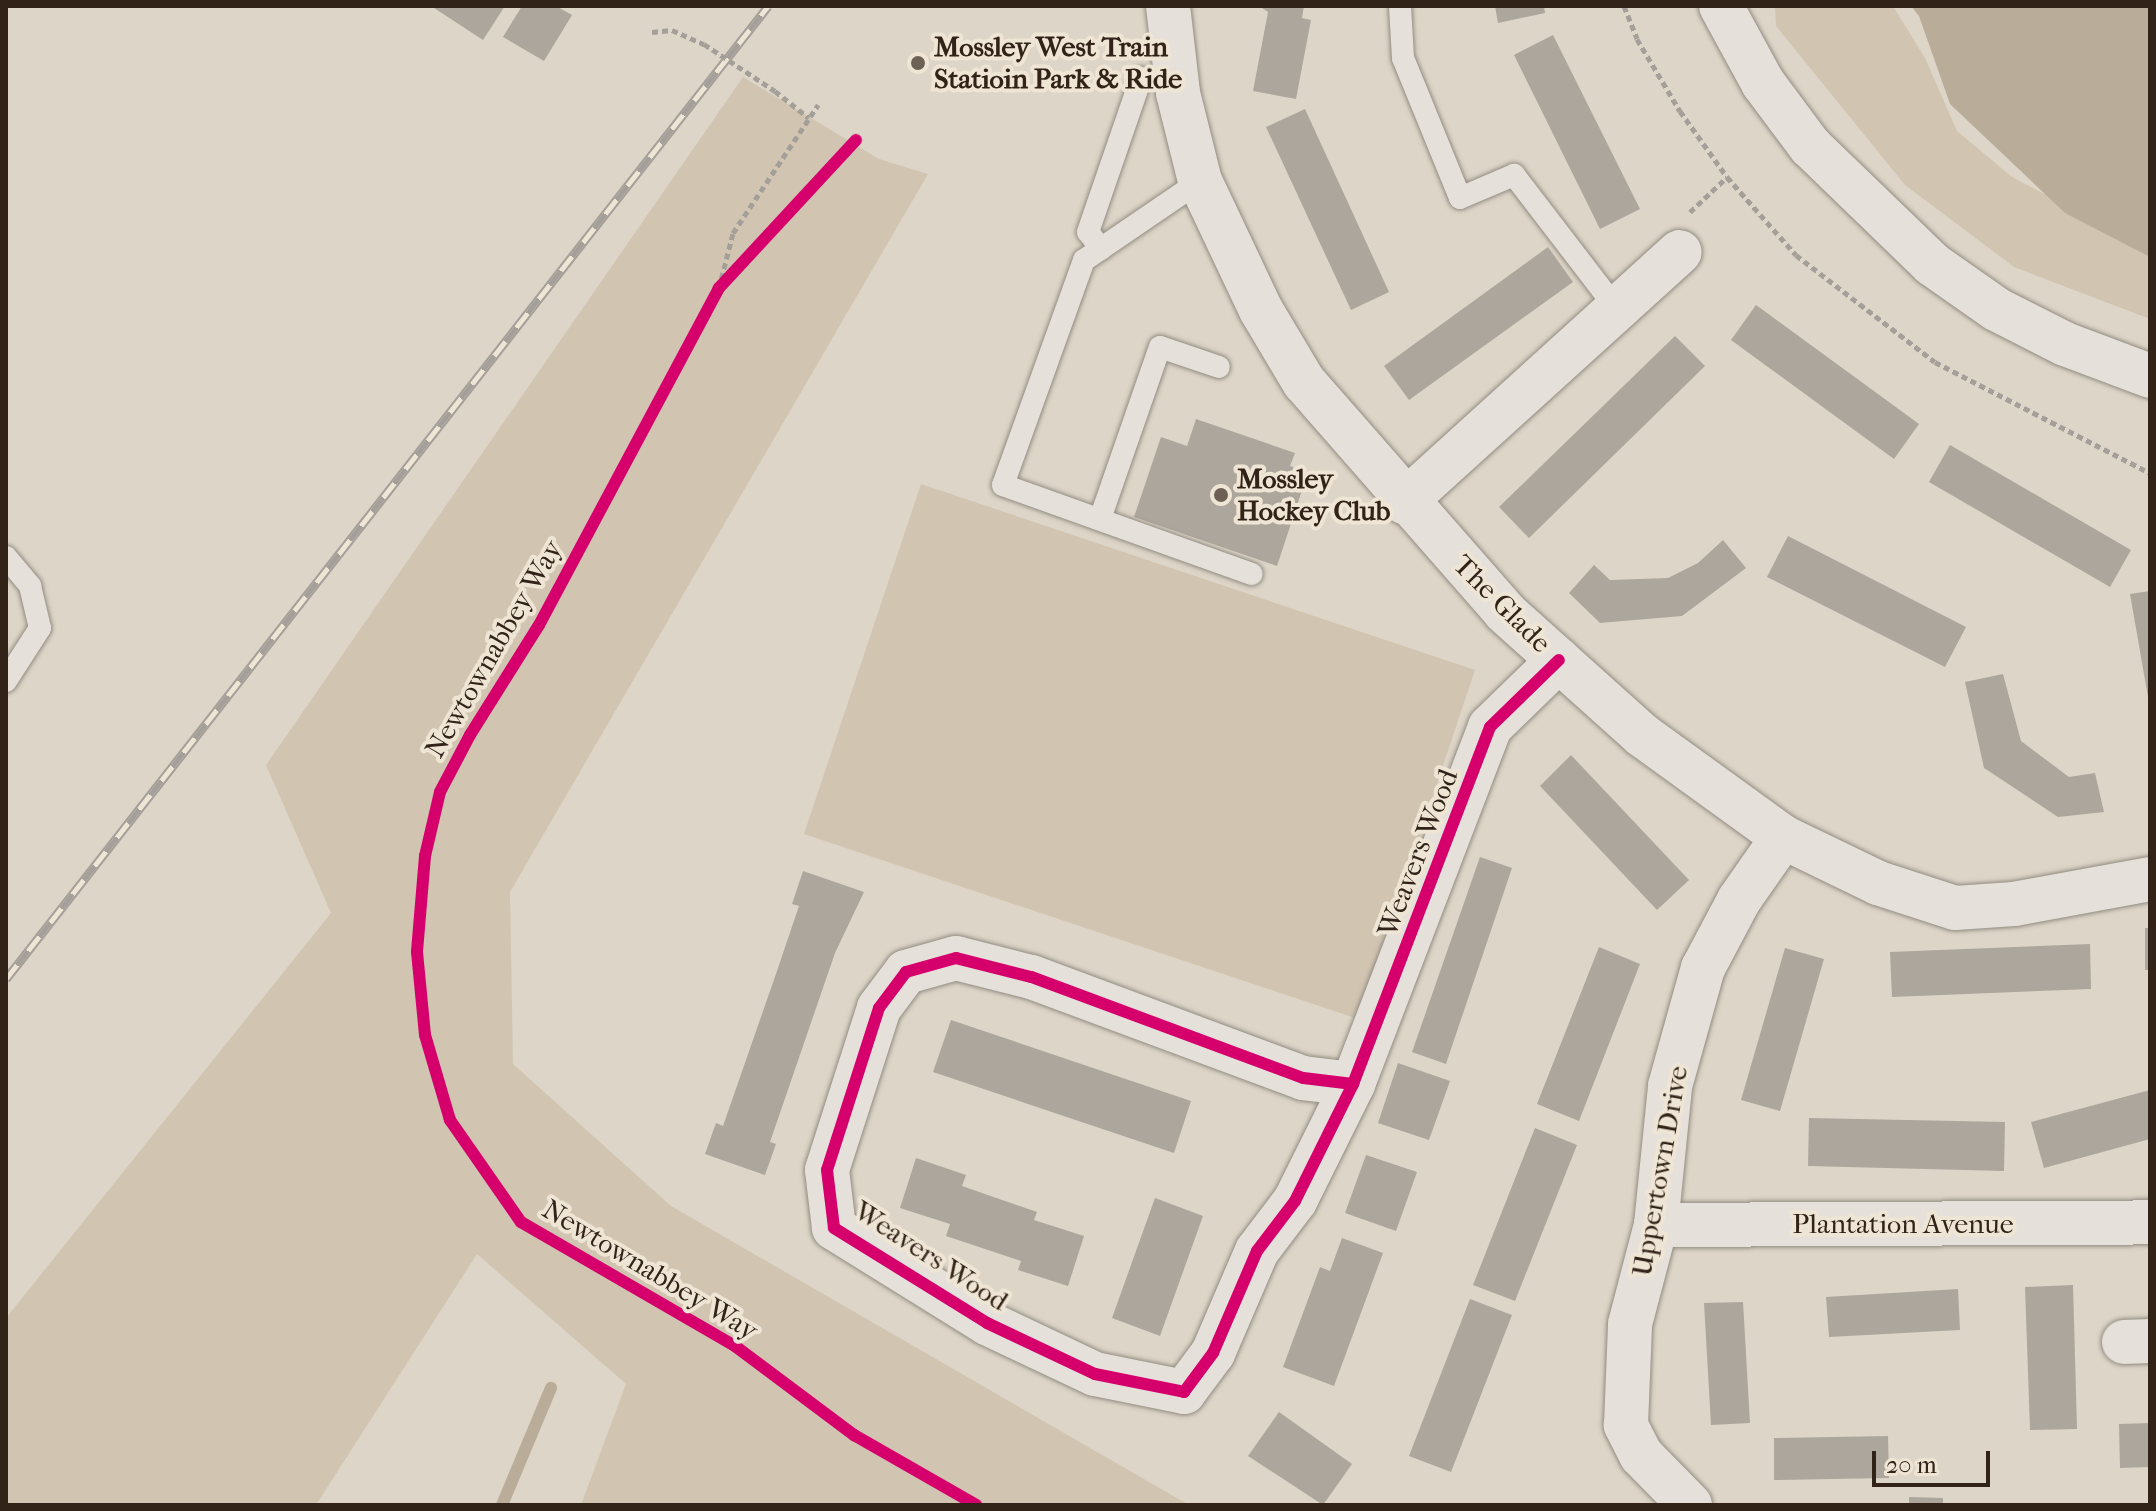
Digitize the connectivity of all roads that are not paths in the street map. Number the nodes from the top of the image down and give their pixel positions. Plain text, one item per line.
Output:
1 (1168, 6) edge
2 (1400, 6) edge
3 (1721, 6) edge
4 (1141, 78) dead end
5 (1200, 181) junction
6 (1101, 249) junction
7 (1680, 252) dead end
8 (1617, 309) junction
9 (1219, 367) dead end
10 (2150, 376) edge
11 (1404, 502) junction
12 (1100, 519) junction
13 (6, 557) edge
14 (1252, 574) dead end
15 (1559, 660) junction
16 (6, 681) edge
17 (1783, 837) junction
18 (2150, 879) edge
19 (1353, 1084) junction
20 (2150, 1222) edge
21 (1656, 1225) junction
22 (1690, 1505) edge

1 - 5 street, The Glade
2 - 8 lane
3 - 10 street
4 - 6 lane
5 - 6 lane
5 - 11 street, The Glade
6 - 12 lane
7 - 8 street
8 - 11 street
9 - 12 lane
11 - 15 street, The Glade
12 - 14 lane
13 - 16 lane
15 - 17 street, The Glade
15 - 19 street, Weavers Wood
17 - 18 street, The Glade
17 - 21 street, Uppertown Drive
19 - 19 street, Weavers Wood
20 - 21 street, Plantation Avenue
21 - 22 street, Uppertown Drive

